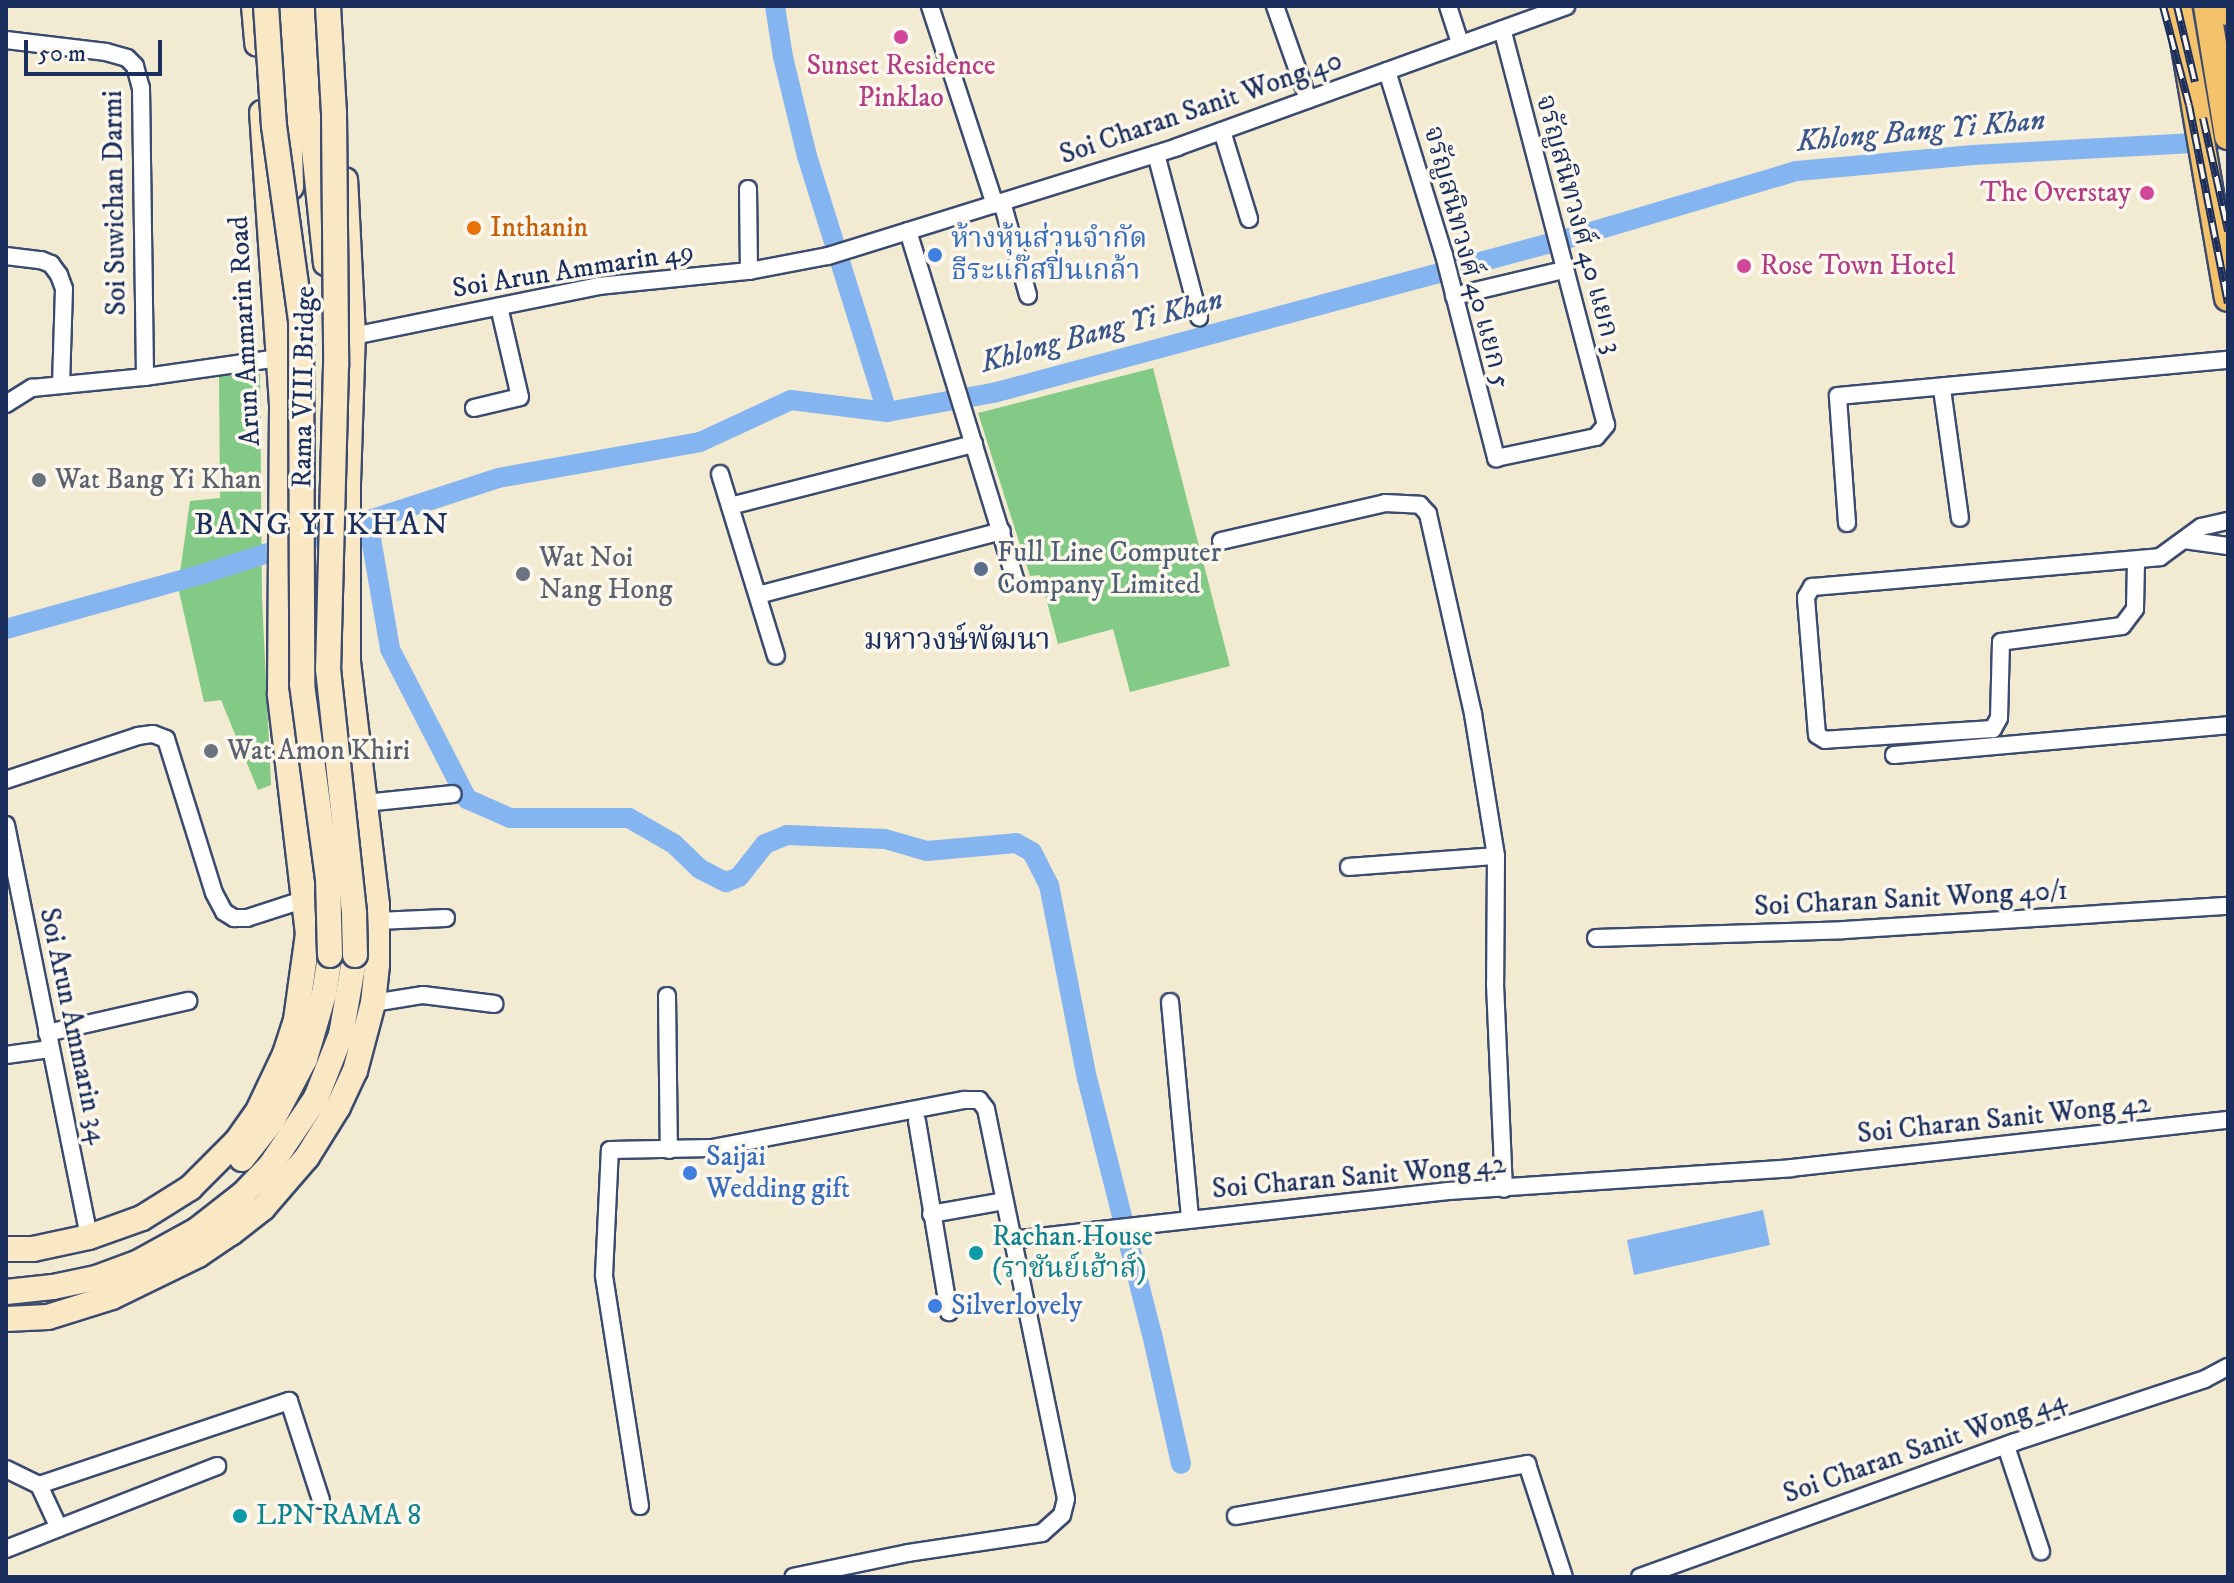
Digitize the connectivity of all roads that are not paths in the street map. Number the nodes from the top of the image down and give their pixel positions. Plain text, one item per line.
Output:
1 (254, 6) edge
2 (266, 6) edge
3 (286, 6) edge
4 (305, 6) edge
5 (328, 6) edge
6 (334, 6) edge
7 (930, 6) edge
8 (1275, 6) edge
9 (1448, 6) edge
10 (2178, 6) edge
11 (2207, 6) edge
12 (2227, 6) edge
13 (1555, 8) edge
14 (2228, 12) edge
15 (1502, 29) junction
16 (6, 40) edge
17 (1460, 44) junction
18 (1387, 71) junction
19 (1308, 99) junction
20 (301, 121) junction
21 (1222, 131) junction
22 (2227, 131) edge
23 (1156, 154) junction
24 (748, 189) dead end
25 (998, 204) junction
26 (1249, 219) dead end
27 (908, 231) junction
28 (849, 250) joint
29 (6, 256) edge
30 (1563, 270) junction
31 (749, 271) junction
32 (1028, 295) dead end
33 (1454, 296) junction
34 (2228, 298) edge
35 (499, 307) junction
36 (1199, 317) dead end
37 (353, 336) junction
38 (278, 358) junction
39 (2228, 360) edge
40 (145, 377) junction
41 (61, 385) junction
42 (1942, 389) junction
43 (6, 404) edge
44 (282, 405) junction
45 (474, 408) dead end
46 (349, 424) junction
47 (974, 444) junction
48 (1496, 458) joint
49 (720, 474) dead end
50 (730, 506) junction
51 (1960, 518) dead end
52 (2228, 521) edge
53 (1847, 523) dead end
54 (1002, 531) junction
55 (2184, 540) junction
56 (1221, 541) dead end
57 (2228, 546) edge
58 (2136, 561) junction
59 (1016, 582) dead end
60 (758, 595) junction
61 (776, 656) dead end
62 (2228, 725) edge
63 (1894, 755) dead end
64 (6, 780) edge
65 (453, 794) dead end
66 (365, 803) junction
67 (6, 825) edge
68 (1496, 856) junction
69 (1349, 867) dead end
70 (306, 899) junction
71 (2228, 906) edge
72 (446, 918) dead end
73 (377, 921) junction
74 (1596, 938) dead end
75 (667, 996) dead end
76 (188, 1001) dead end
77 (1170, 1002) dead end
78 (373, 1003) junction
79 (494, 1004) dead end
80 (48, 1041) junction
81 (6, 1055) edge
82 (2228, 1120) edge
83 (917, 1121) dead end
84 (669, 1150) junction
85 (1504, 1189) junction
86 (1004, 1201) junction
87 (931, 1214) junction
88 (1190, 1219) junction
89 (89, 1237) junction
90 (1011, 1240) junction
91 (6, 1249) edge
92 (6, 1266) edge
93 (6, 1292) edge
94 (949, 1312) dead end
95 (6, 1319) edge
96 (2228, 1367) edge
97 (2006, 1446) junction
98 (217, 1466) dead end
99 (6, 1469) edge
100 (39, 1485) junction
101 (321, 1500) dead end
102 (640, 1506) dead end
103 (1236, 1516) dead end
104 (59, 1528) junction
105 (6, 1549) edge
106 (2041, 1551) dead end
107 (793, 1577) edge
108 (1564, 1577) edge
109 (1640, 1577) edge

1 - 38 main road, Arun Ammarin Road
2 - 92 main road, Rama VIII Bridge, bridge
3 - 20 main road
4 - 20 main road
5 - 93 main road, Rama VIII Bridge, bridge
6 - 37 main road
7 - 25 street
8 - 19 street
9 - 17 street
10 - 34 main road
11 - 22 main road
12 - 14 main road
13 - 15 street, Soi Charan Sanit Wong 40
15 - 17 street, Soi Charan Sanit Wong 40
15 - 30 street, จรัญสนิทวงศ์ 40 แยก 3
16 - 40 street, Soi Suwichan Darmi
17 - 18 street, Soi Charan Sanit Wong 40
18 - 19 street, Soi Charan Sanit Wong 40
18 - 33 street, จรัญสนิทวงศ์ 40 แยก 5
19 - 21 street, Soi Charan Sanit Wong 40
20 - 44 main road
20 - 46 main road
21 - 23 street, Soi Charan Sanit Wong 40
21 - 26 street
23 - 25 street, Soi Charan Sanit Wong 40
23 - 36 street
24 - 31 street
25 - 27 street, Soi Charan Sanit Wong 40
25 - 32 street
27 - 28 street, Soi Charan Sanit Wong 40
27 - 47 street
28 - 31 street, Soi Arun Ammarin 49
29 - 41 street
30 - 33 street
30 - 48 street, จรัญสนิทวงศ์ 40 แยก 3
31 - 35 street, Soi Arun Ammarin 49
33 - 48 street, จรัญสนิทวงศ์ 40 แยก 5
35 - 37 street, Soi Arun Ammarin 49
35 - 45 street
37 - 46 main road
38 - 40 street
38 - 44 main road, Arun Ammarin Road
39 - 42 street
40 - 41 street
41 - 43 street
42 - 51 street
42 - 53 street
44 - 70 main road, Arun Ammarin Road
46 - 66 main road
47 - 50 street
47 - 54 street
49 - 50 street
50 - 60 street
52 - 55 street
54 - 59 street
54 - 60 street
55 - 57 street
55 - 58 street
56 - 68 street
58 - 58 street
60 - 61 street
62 - 63 street
64 - 70 street
65 - 66 street
66 - 73 main road
67 - 80 street, Soi Arun Ammarin 34
68 - 69 street
68 - 85 street
70 - 89 main road, Arun Ammarin Road
71 - 74 street, Soi Charan Sanit Wong 40/1
72 - 73 street
73 - 78 main road
75 - 84 street
76 - 80 street
77 - 88 street
78 - 79 street
78 - 95 main road
80 - 81 street
80 - 89 street, Soi Arun Ammarin 34
82 - 85 street, Soi Charan Sanit Wong 42
83 - 87 street
84 - 86 street
84 - 102 street
85 - 88 street, Soi Charan Sanit Wong 42
86 - 87 street
86 - 90 street
87 - 94 street
88 - 90 street, Soi Charan Sanit Wong 42
89 - 91 main road, Arun Ammarin Road
90 - 107 street
96 - 97 street, Soi Charan Sanit Wong 44
97 - 106 street
97 - 109 street, Soi Charan Sanit Wong 44
98 - 104 street
99 - 100 street
100 - 101 street
100 - 104 street
103 - 108 street
104 - 105 street

